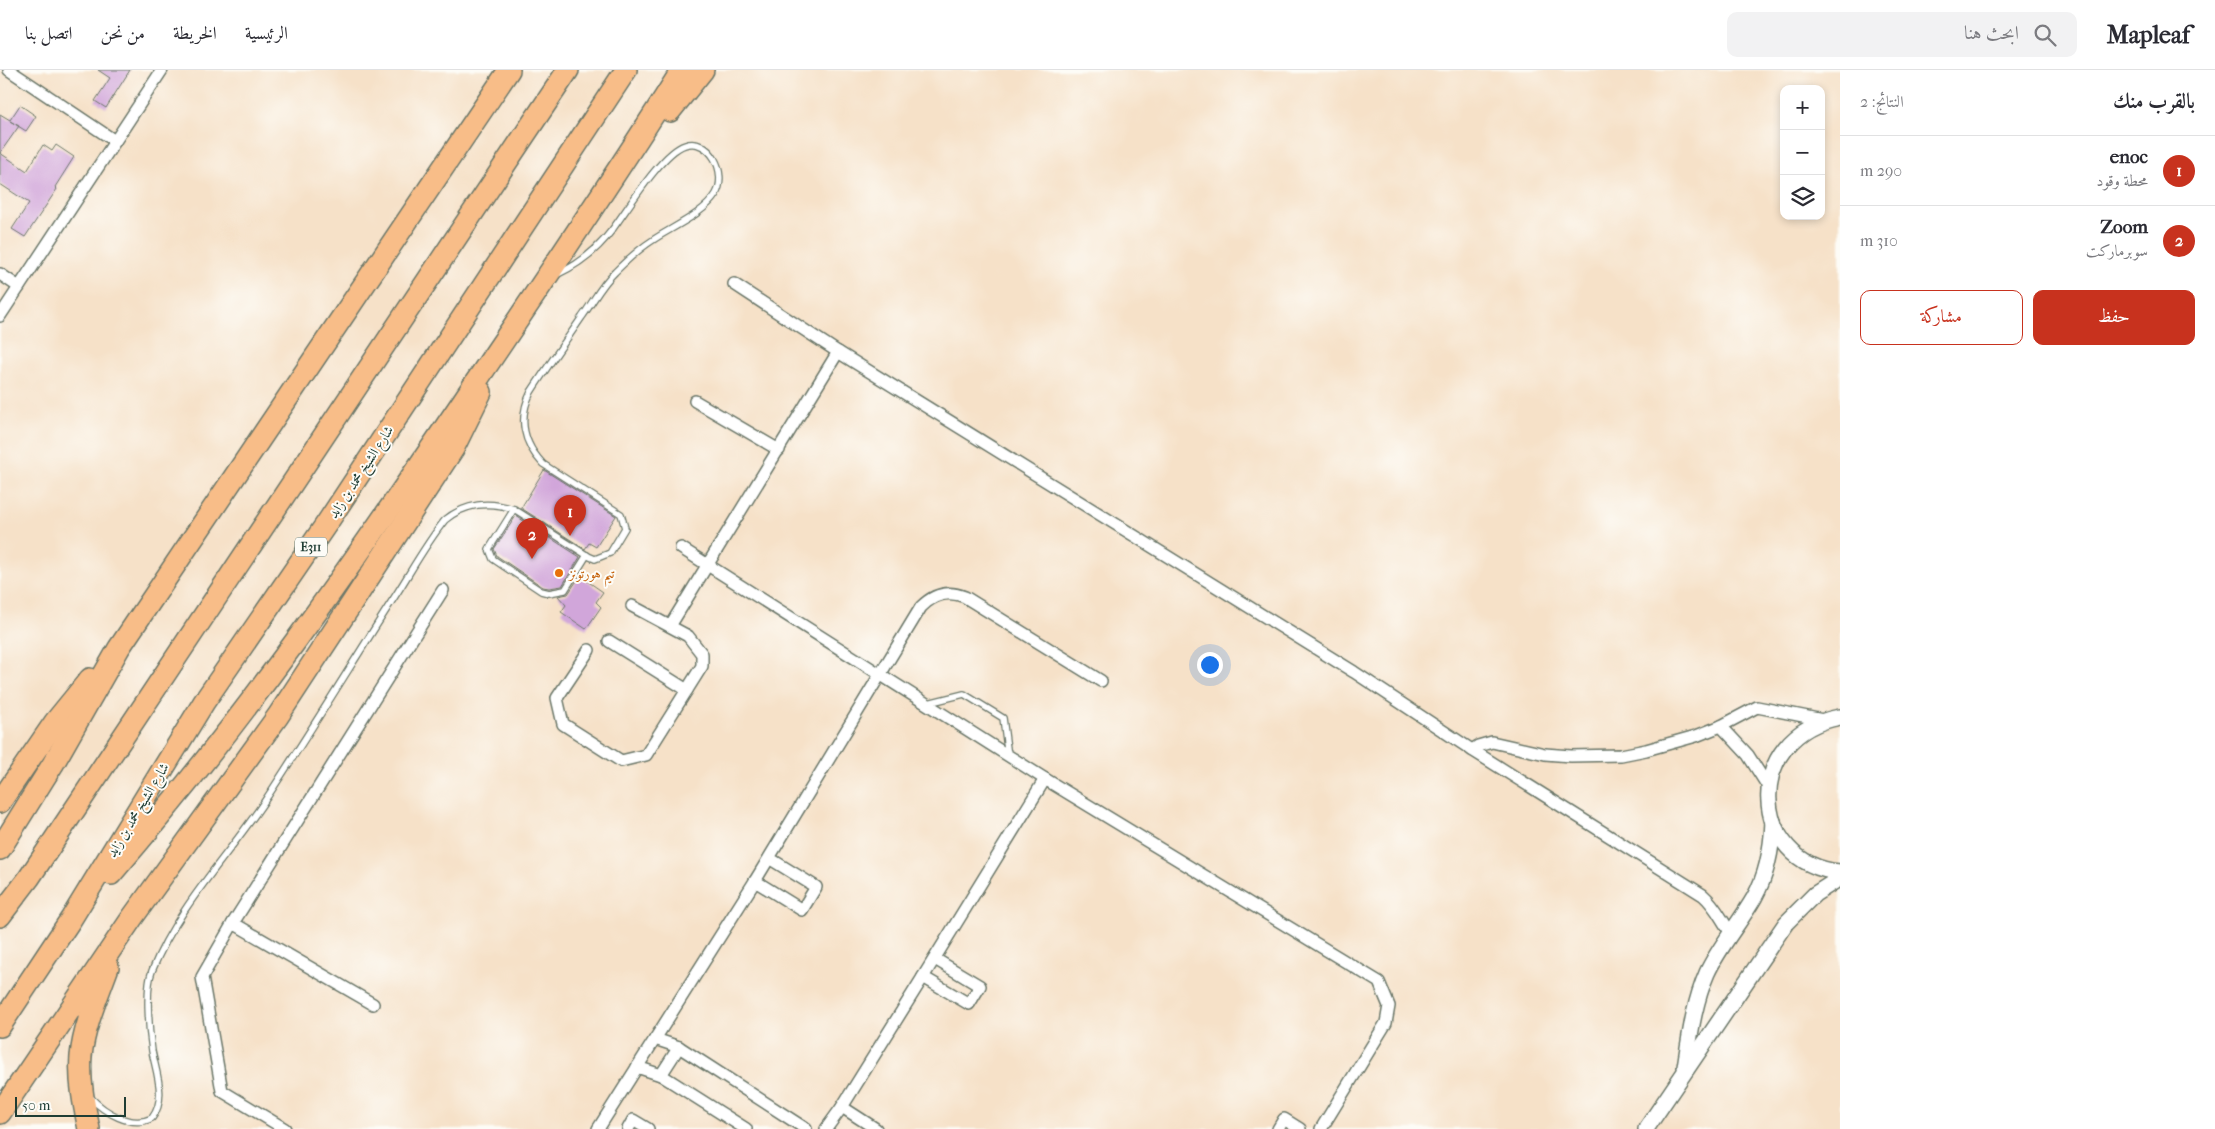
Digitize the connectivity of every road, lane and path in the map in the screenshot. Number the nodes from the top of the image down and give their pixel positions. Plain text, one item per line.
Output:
1 (9, 70) edge
2 (162, 70) edge
3 (509, 70) edge
4 (568, 70) edge
5 (626, 70) edge
6 (682, 70) edge
7 (703, 70) edge
8 (499, 79) edge
9 (115, 141) junction
10 (626, 160) junction
11 (0, 274) edge
12 (544, 280) junction
13 (734, 284) dead end
14 (19, 287) junction
15 (0, 316) edge
16 (838, 352) junction
17 (492, 359) junction
18 (695, 401) dead end
19 (779, 450) junction
20 (514, 509) junction
21 (681, 548) dead end
22 (587, 555) junction
23 (708, 565) junction
24 (443, 590) dead end
25 (632, 606) dead end
26 (670, 626) junction
27 (609, 641) dead end
28 (119, 648) junction
29 (589, 650) dead end
30 (881, 675) junction
31 (1101, 681) dead end
32 (687, 690) junction
33 (926, 703) junction
34 (1840, 717) edge
35 (1823, 720) junction
36 (1720, 726) junction
37 (1472, 750) junction
38 (1008, 756) junction
39 (1045, 779) junction
40 (1769, 788) junction
41 (0, 802) edge
42 (1773, 821) junction
43 (0, 849) edge
44 (769, 858) junction
45 (1840, 872) edge
46 (1840, 878) edge
47 (755, 881) junction
48 (0, 916) edge
49 (71, 919) junction
50 (233, 923) junction
51 (1732, 933) junction
52 (118, 939) junction
53 (935, 959) junction
54 (923, 977) junction
55 (373, 1004) dead end
56 (0, 1026) edge
57 (655, 1039) junction
58 (679, 1047) junction
59 (637, 1067) junction
60 (1684, 1071) junction
61 (661, 1075) junction
62 (82, 1088) junction
63 (842, 1107) junction
64 (0, 1113) edge
65 (800, 1127) edge
66 (89, 1129) edge
67 (285, 1129) edge
68 (598, 1129) edge
69 (628, 1129) edge
70 (648, 1129) edge
71 (746, 1129) edge
72 (826, 1129) edge
73 (876, 1129) edge
74 (1278, 1129) edge
75 (1300, 1129) edge
76 (1321, 1129) edge
77 (1646, 1129) edge

1 - 9 street
2 - 9 street
3 - 8 highway
4 - 48 highway
5 - 49 highway, شارع الشيخ محمد بن زايد / E311
6 - 10 highway
7 - 10 highway
8 - 28 highway
9 - 14 street
10 - 12 highway
11 - 14 street
12 - 17 highway
12 - 22 lane
13 - 16 street
14 - 15 street
16 - 19 street
16 - 37 street
17 - 49 highway
17 - 52 highway
18 - 19 street
19 - 23 street
20 - 22 lane
20 - 22 lane
20 - 62 lane
21 - 23 street
23 - 26 street
23 - 30 street
24 - 50 street
25 - 26 street
26 - 32 street
27 - 32 street
28 - 41 highway
28 - 43 highway
29 - 32 street
30 - 31 street
30 - 33 street
30 - 44 street
33 - 38 street
33 - 38 lane
34 - 35 street
35 - 36 street
35 - 40 street
36 - 37 street
36 - 40 street
37 - 51 street
38 - 39 street
39 - 53 street
39 - 76 street
40 - 42 street
42 - 45 street
42 - 51 street
44 - 47 street
44 - 47 street
46 - 60 street
47 - 57 street
49 - 56 highway, شارع الشيخ محمد بن زايد / E311
50 - 55 street
50 - 67 street
51 - 60 street
52 - 62 highway
52 - 64 highway
53 - 54 street
53 - 54 street
54 - 63 street
57 - 58 street
57 - 59 street
58 - 61 street
58 - 65 street
59 - 61 street
59 - 68 street
60 - 77 street
61 - 71 street
62 - 66 highway
63 - 72 street
63 - 73 street
69 - 70 street
74 - 75 street

